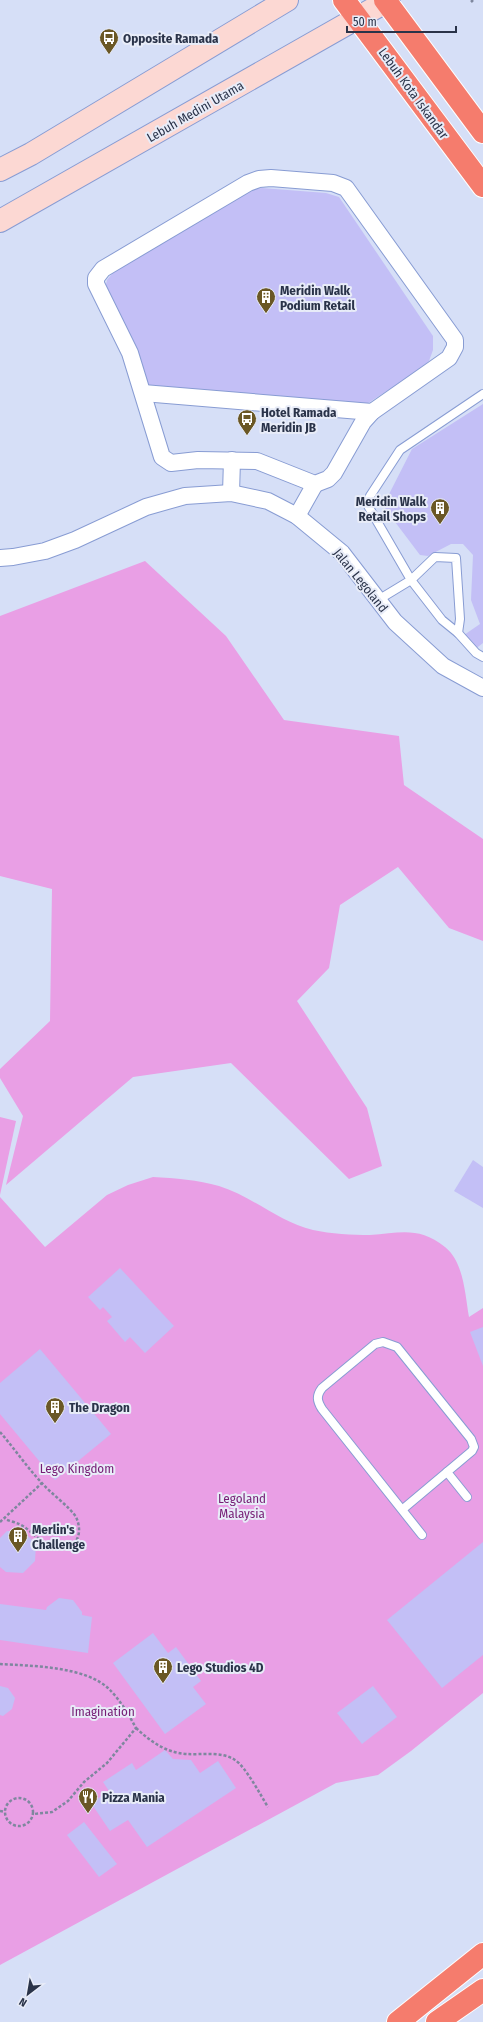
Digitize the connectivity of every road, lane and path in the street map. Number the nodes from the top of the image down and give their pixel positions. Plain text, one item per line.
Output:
1 (287, 0) edge
2 (344, 0) edge
3 (387, 0) edge
4 (359, 18) junction
5 (483, 132) edge
6 (0, 170) edge
7 (483, 186) edge
8 (0, 220) edge
9 (143, 393) junction
10 (483, 394) edge
11 (372, 412) junction
12 (232, 460) junction
13 (315, 484) junction
14 (231, 493) junction
15 (297, 516) junction
16 (0, 558) edge
17 (411, 580) junction
18 (378, 600) junction
19 (458, 633) junction
20 (483, 657) edge
21 (483, 688) edge
22 (0, 1432) edge
23 (447, 1472) junction
24 (42, 1483) junction
25 (467, 1497) dead end
26 (403, 1509) junction
27 (4, 1519) junction
28 (0, 1522) edge
29 (422, 1535) dead end
30 (0, 1664) edge
31 (136, 1728) junction
32 (268, 1808) dead end
33 (0, 1811) edge
34 (5, 1812) junction
35 (34, 1814) junction
36 (483, 1954) edge
37 (483, 1990) edge
38 (398, 2022) edge
39 (437, 2022) edge

1 - 6 main road
2 - 4 highway, Lebuh Kota Iskandar
3 - 4 main road, Lebuh Medini Utama
3 - 5 highway
4 - 7 highway, Lebuh Kota Iskandar
4 - 8 main road, Lebuh Medini Utama
9 - 11 street
9 - 11 street
9 - 12 street
10 - 17 lane
11 - 13 street
12 - 13 street
12 - 14 street
13 - 15 street
14 - 15 street, Jalan Legoland
14 - 16 street, Jalan Legoland
15 - 18 street, Jalan Legoland
17 - 18 lane
17 - 19 lane
17 - 19 lane
18 - 21 street, Jalan Legoland
19 - 20 lane
22 - 24 path
23 - 25 lane
23 - 26 lane
23 - 26 lane
24 - 27 path
24 - 27 path
26 - 29 lane
27 - 28 path
30 - 31 path
31 - 32 path
31 - 35 path
33 - 34 path
34 - 35 path
34 - 35 path
36 - 38 highway
37 - 39 highway

